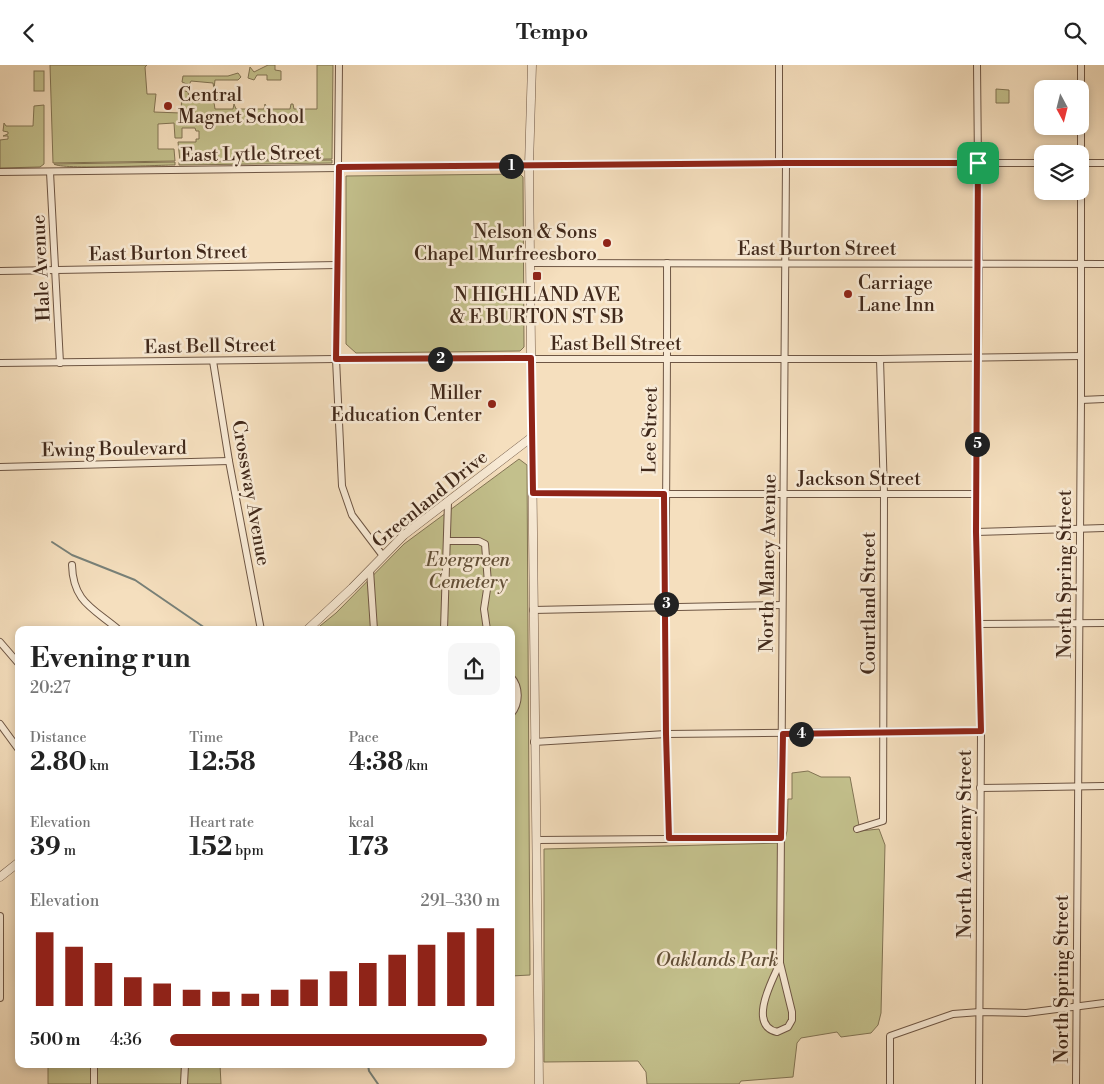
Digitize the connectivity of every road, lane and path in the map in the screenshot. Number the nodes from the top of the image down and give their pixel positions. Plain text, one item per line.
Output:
1 (339, 65) edge
2 (532, 65) edge
3 (779, 65) edge
4 (977, 65) edge
5 (1081, 65) edge
6 (1081, 145) edge
7 (783, 163) junction
8 (978, 163) junction
9 (1034, 163) edge
10 (1089, 163) edge
11 (1104, 163) edge
12 (529, 165) junction
13 (339, 167) junction
14 (50, 171) junction
15 (0, 172) edge
16 (1081, 200) edge
17 (530, 263) junction
18 (667, 263) junction
19 (979, 263) junction
20 (1081, 263) junction
21 (1104, 264) edge
22 (337, 265) junction
23 (785, 265) junction
24 (0, 271) edge
25 (56, 271) junction
26 (1081, 356) junction
27 (978, 357) junction
28 (531, 358) junction
29 (336, 359) junction
30 (666, 359) junction
31 (783, 359) junction
32 (880, 359) junction
33 (213, 361) junction
34 (0, 363) edge
35 (60, 363) junction
36 (1104, 399) edge
37 (1081, 400) junction
38 (532, 437) junction
39 (229, 461) junction
40 (0, 467) edge
41 (533, 493) junction
42 (664, 494) junction
43 (884, 494) junction
44 (976, 494) junction
45 (784, 495) junction
46 (448, 502) junction
47 (1079, 528) junction
48 (1104, 528) edge
49 (976, 532) junction
50 (447, 541) junction
51 (383, 556) junction
52 (72, 565) dead end
53 (370, 569) junction
54 (781, 605) junction
55 (666, 606) junction
56 (533, 610) junction
57 (1104, 623) edge
58 (978, 624) junction
59 (1080, 624) junction
60 (114, 626) edge
61 (260, 626) edge
62 (311, 626) edge
63 (374, 626) edge
64 (444, 626) edge
65 (486, 626) edge
66 (0, 642) edge
67 (15, 659) edge
68 (515, 681) edge
69 (515, 708) edge
70 (0, 724) edge
71 (981, 731) junction
72 (885, 732) junction
73 (666, 734) junction
74 (783, 734) junction
75 (534, 742) junction
76 (15, 745) edge
77 (1077, 786) junction
78 (1104, 787) edge
79 (980, 788) junction
80 (858, 829) dead end
81 (669, 838) junction
82 (781, 838) junction
83 (537, 840) junction
84 (15, 865) edge
85 (0, 877) edge
86 (0, 916) edge
87 (780, 963) junction
88 (0, 998) edge
89 (1104, 1003) edge
90 (1077, 1006) junction
91 (980, 1012) junction
92 (94, 1068) edge
93 (185, 1068) edge
94 (94, 1084) edge
95 (184, 1084) edge
96 (539, 1084) edge
97 (890, 1084) edge
98 (979, 1084) edge
99 (1076, 1084) edge

1 - 13 street
2 - 12 street
3 - 7 street, North Maney Avenue
4 - 8 street, North Academy Street
5 - 6 street, North Spring Street
7 - 8 street, East Lytle Street
7 - 12 street, East Lytle Street
7 - 23 street, North Maney Avenue
8 - 9 street, East Lytle Street
8 - 19 street, North Academy Street
10 - 11 street
12 - 13 street, East Lytle Street
12 - 17 street
13 - 14 street, East Lytle Street
13 - 22 street
14 - 15 street, East Lytle Street
14 - 25 street, Hale Avenue
16 - 20 street, North Spring Street
17 - 18 street, East Burton Street
17 - 28 street
18 - 23 street, East Burton Street
18 - 30 street, Lee Street
19 - 20 street, East Burton Street
19 - 23 street, East Burton Street
19 - 27 street, North Academy Street
20 - 21 street, East Burton Street
20 - 26 street, North Spring Street
22 - 25 street, East Burton Street
22 - 29 street
23 - 31 street, North Maney Avenue
24 - 25 street, East Burton Street
25 - 35 street, Hale Avenue
26 - 27 street, East Bell Street
26 - 37 street, North Spring Street
27 - 32 street, East Bell Street
27 - 44 street, North Academy Street
28 - 29 street, East Bell Street
28 - 30 street, East Bell Street
28 - 38 street
29 - 33 street, East Bell Street
29 - 51 street
30 - 31 street, East Bell Street
30 - 42 street, Lee Street
31 - 32 street, East Bell Street
31 - 45 street, North Maney Avenue
32 - 43 street, Courtland Street
33 - 35 street, East Bell Street
33 - 39 street, Crossway Avenue
34 - 35 street, East Bell Street
36 - 37 street
37 - 47 street, North Spring Street
38 - 41 street
38 - 46 street, Greenland Drive
39 - 40 street, Ewing Boulevard
39 - 61 street, Crossway Avenue
41 - 42 street, Jackson Street
41 - 56 street
42 - 45 street, Jackson Street
42 - 55 street, Lee Street
43 - 44 street, Jackson Street
43 - 45 street, Jackson Street
43 - 72 street, Courtland Street
44 - 49 street, North Academy Street
45 - 54 street, North Maney Avenue
46 - 50 street
46 - 51 street, Greenland Drive
47 - 48 street
47 - 49 street
47 - 59 street, North Spring Street
49 - 58 street, North Academy Street
50 - 64 street
50 - 65 street
51 - 53 street, Greenland Drive
52 - 60 street
53 - 62 street, Greenland Drive
53 - 63 street
54 - 55 street
54 - 74 street, North Maney Avenue
55 - 56 street
55 - 73 street, Lee Street
56 - 75 street
57 - 59 street
58 - 59 street
58 - 71 street, North Academy Street
59 - 77 street, North Spring Street
66 - 67 street
68 - 69 street
70 - 76 street
71 - 72 street
71 - 79 street, North Academy Street
72 - 74 street
72 - 80 street, Courtland Street
73 - 74 street
73 - 75 street
73 - 81 street, Lee Street
74 - 82 street, North Maney Avenue
75 - 83 street
77 - 78 street
77 - 79 street
77 - 90 street, North Spring Street
79 - 91 street, North Academy Street
81 - 82 street
81 - 83 street
82 - 87 street, North Maney Avenue
83 - 96 street
84 - 85 street
86 - 88 street
87 - 87 street
89 - 90 street
90 - 91 street
90 - 99 street, North Spring Street
91 - 97 street
91 - 98 street, North Academy Street
92 - 94 street
93 - 95 street

